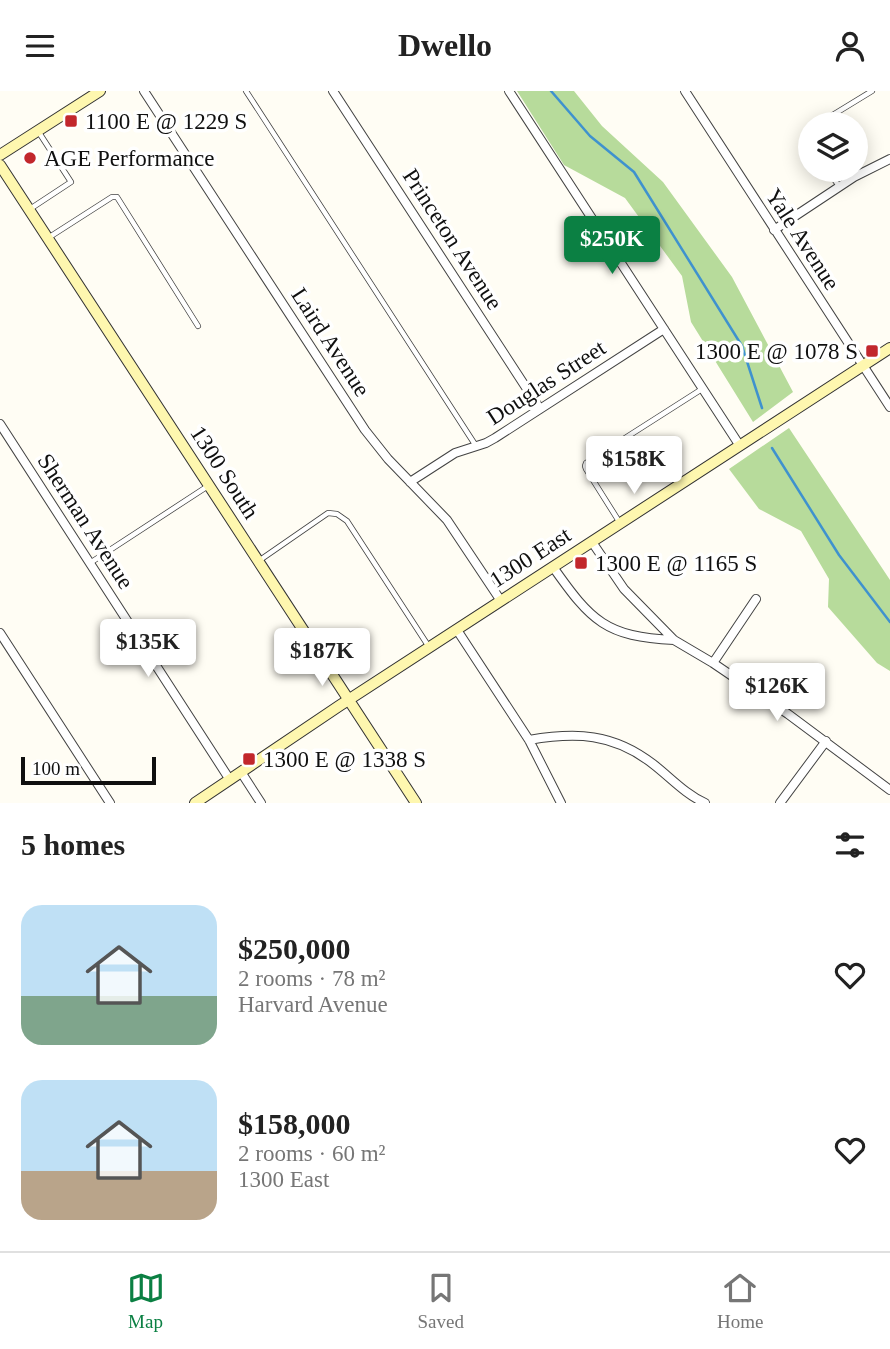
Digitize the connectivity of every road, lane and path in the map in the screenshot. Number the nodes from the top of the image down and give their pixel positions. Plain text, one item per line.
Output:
1 (100, 91) edge
2 (144, 91) edge
3 (246, 91) edge
4 (334, 91) edge
5 (509, 91) edge
6 (685, 91) edge
7 (872, 91) edge
8 (838, 112) edge
9 (38, 131) junction
10 (0, 155) edge
11 (890, 159) edge
12 (0, 165) edge
13 (835, 182) edge
14 (839, 187) junction
15 (29, 209) junction
16 (774, 229) junction
17 (48, 238) junction
18 (198, 326) dead end
19 (664, 329) junction
20 (890, 348) edge
21 (863, 366) junction
22 (703, 388) junction
23 (890, 407) edge
24 (540, 409) junction
25 (0, 424) edge
26 (476, 446) junction
27 (740, 446) junction
28 (410, 482) junction
29 (209, 486) junction
30 (621, 523) junction
31 (592, 542) junction
32 (258, 561) junction
33 (90, 563) junction
34 (553, 567) junction
35 (756, 599) dead end
36 (502, 601) junction
37 (457, 629) junction
38 (0, 633) edge
39 (674, 640) junction
40 (430, 647) junction
41 (713, 663) junction
42 (348, 700) junction
43 (529, 740) junction
44 (826, 741) junction
45 (241, 772) junction
46 (230, 780) junction
47 (890, 790) edge
48 (110, 803) edge
49 (195, 803) edge
50 (261, 803) edge
51 (416, 803) edge
52 (561, 803) edge
53 (705, 803) edge
54 (780, 803) edge

1 - 9 street
2 - 28 street, Laird Avenue
3 - 26 lane
4 - 24 street, Princeton Avenue
5 - 19 street
6 - 16 street, Yale Avenue
7 - 8 lane
9 - 10 street
9 - 15 lane
11 - 14 street
12 - 15 street, 1300 South
13 - 14 lane
14 - 16 street
15 - 17 street, 1300 South
16 - 21 street, Yale Avenue
17 - 18 lane
17 - 29 street, 1300 South
19 - 22 street
19 - 24 street, Douglas Street
20 - 21 street, 1300 East
21 - 23 street, Yale Avenue
21 - 27 street, 1300 East
22 - 27 street
22 - 30 lane
24 - 26 street, Douglas Street
25 - 33 street, Sherman Avenue
26 - 28 street, Douglas Street
27 - 30 street, 1300 East
28 - 36 street, Laird Avenue
29 - 32 street, 1300 South
29 - 33 lane
30 - 31 street, 1300 East
31 - 34 street, 1300 East
31 - 39 street
32 - 40 lane
32 - 42 street, 1300 South
33 - 46 street, Sherman Avenue
34 - 36 street, 1300 East
34 - 39 street
35 - 41 street
36 - 37 street, 1300 East
37 - 40 street, 1300 East
37 - 43 street
38 - 48 street
39 - 41 street
40 - 42 street, 1300 East
41 - 44 street
42 - 45 street, 1300 East
42 - 51 street, 1300 South
43 - 52 street
43 - 53 street
44 - 47 street
44 - 54 street
45 - 46 street, 1300 East
45 - 50 street
46 - 49 street, 1300 East

